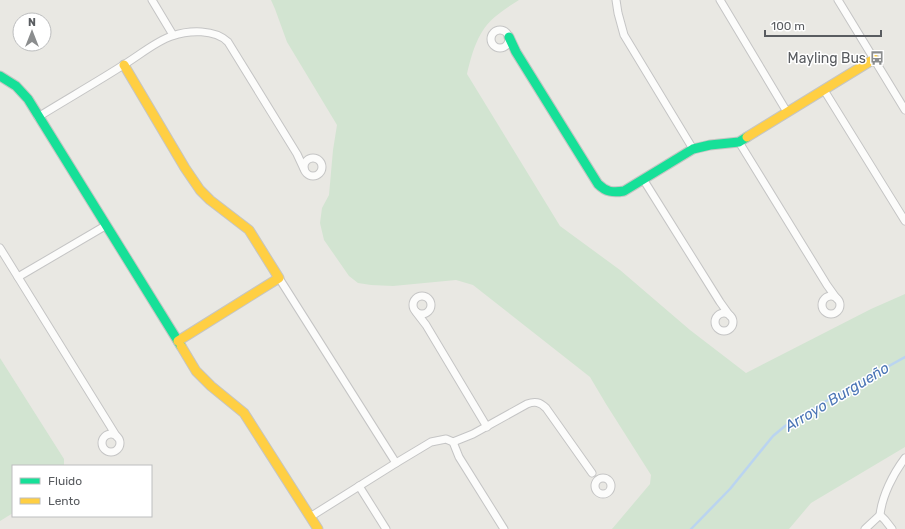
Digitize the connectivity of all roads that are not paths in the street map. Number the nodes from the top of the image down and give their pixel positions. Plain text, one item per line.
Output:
1 (152, 0) edge
2 (616, 0) edge
3 (720, 0) edge
4 (838, 0) edge
5 (174, 35) junction
6 (508, 37) junction
7 (504, 47) junction
8 (516, 52) junction
9 (874, 59) junction
10 (124, 65) junction
11 (0, 76) edge
12 (824, 90) junction
13 (905, 110) edge
14 (788, 112) junction
15 (38, 117) junction
16 (739, 142) junction
17 (693, 149) junction
18 (297, 154) junction
19 (309, 159) junction
20 (304, 169) junction
21 (643, 179) junction
22 (905, 221) edge
23 (105, 226) junction
24 (0, 248) edge
25 (18, 277) junction
26 (279, 278) junction
27 (827, 285) junction
28 (826, 298) junction
29 (837, 299) junction
30 (720, 302) junction
31 (416, 312) junction
32 (427, 312) junction
33 (719, 315) junction
34 (730, 316) junction
35 (426, 325) junction
36 (178, 341) junction
37 (108, 422) junction
38 (487, 426) junction
39 (106, 435) junction
40 (117, 437) junction
41 (453, 442) junction
42 (905, 458) edge
43 (396, 463) junction
44 (592, 473) junction
45 (602, 478) junction
46 (594, 484) junction
47 (359, 486) junction
48 (880, 515) junction
49 (310, 517) junction
50 (318, 529) edge
51 (386, 529) edge
52 (504, 529) edge
53 (865, 529) edge
54 (892, 529) edge

1 - 5 street
2 - 17 street
3 - 14 street
4 - 9 street
5 - 10 street
5 - 18 street
6 - 7 street
6 - 7 street
6 - 8 street
7 - 8 street
8 - 21 street
9 - 12 street
9 - 13 street
10 - 15 street
10 - 26 street
11 - 15 street
12 - 14 street
12 - 22 street
14 - 16 street
15 - 23 street
16 - 17 street
16 - 27 street
17 - 21 street
18 - 19 street
18 - 20 street
19 - 20 street
19 - 20 street
21 - 30 street
23 - 25 street
23 - 36 street
24 - 25 street
25 - 37 street
26 - 36 street
26 - 43 street
27 - 28 street
27 - 29 street
28 - 29 street
28 - 29 street
30 - 33 street
30 - 34 street
31 - 32 street
31 - 32 street
31 - 35 street
32 - 35 street
33 - 34 street
33 - 34 street
35 - 38 street
36 - 49 street
37 - 39 street
37 - 40 street
38 - 41 street
38 - 44 street
39 - 40 street
39 - 40 street
41 - 43 street
41 - 52 street
42 - 48 street
43 - 47 street
44 - 45 street
44 - 46 street
45 - 46 street
45 - 46 street
47 - 49 street
47 - 51 street
48 - 53 street
48 - 54 street
49 - 50 street

